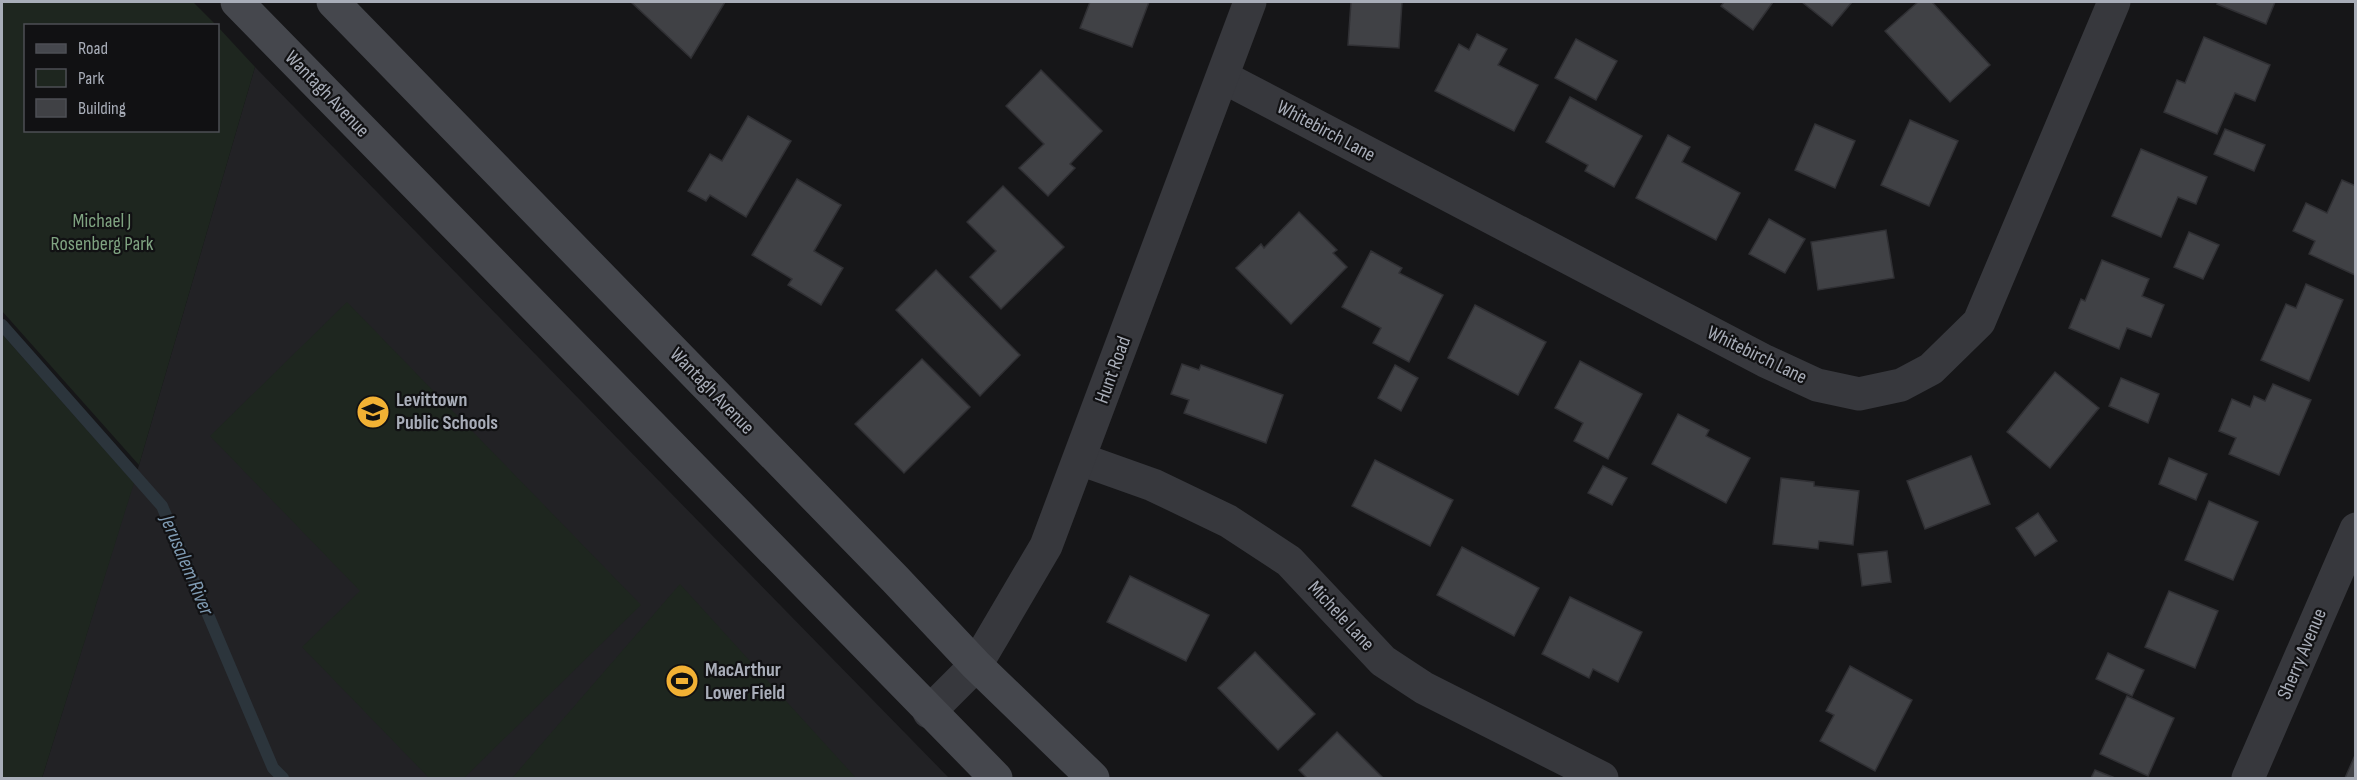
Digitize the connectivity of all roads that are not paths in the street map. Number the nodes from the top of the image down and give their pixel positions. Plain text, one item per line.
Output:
1 (237, 2) edge
2 (333, 2) edge
3 (1250, 2) edge
4 (2114, 2) edge
5 (1223, 77) junction
6 (1080, 459) junction
7 (2355, 529) edge
8 (976, 665) junction
9 (929, 712) junction
10 (996, 778) edge
11 (1093, 778) edge
12 (1602, 778) edge
13 (2248, 778) edge

1 - 9 main road, Wantagh Avenue
2 - 8 main road, Wantagh Avenue
3 - 5 street, Hunt Road
4 - 5 street, Whitebirch Lane
5 - 6 street, Hunt Road
6 - 8 street, Hunt Road
6 - 12 street, Michele Lane
7 - 13 street, Sherry Avenue
8 - 9 street, Hunt Road
8 - 11 main road, Wantagh Avenue
9 - 10 main road, Wantagh Avenue

